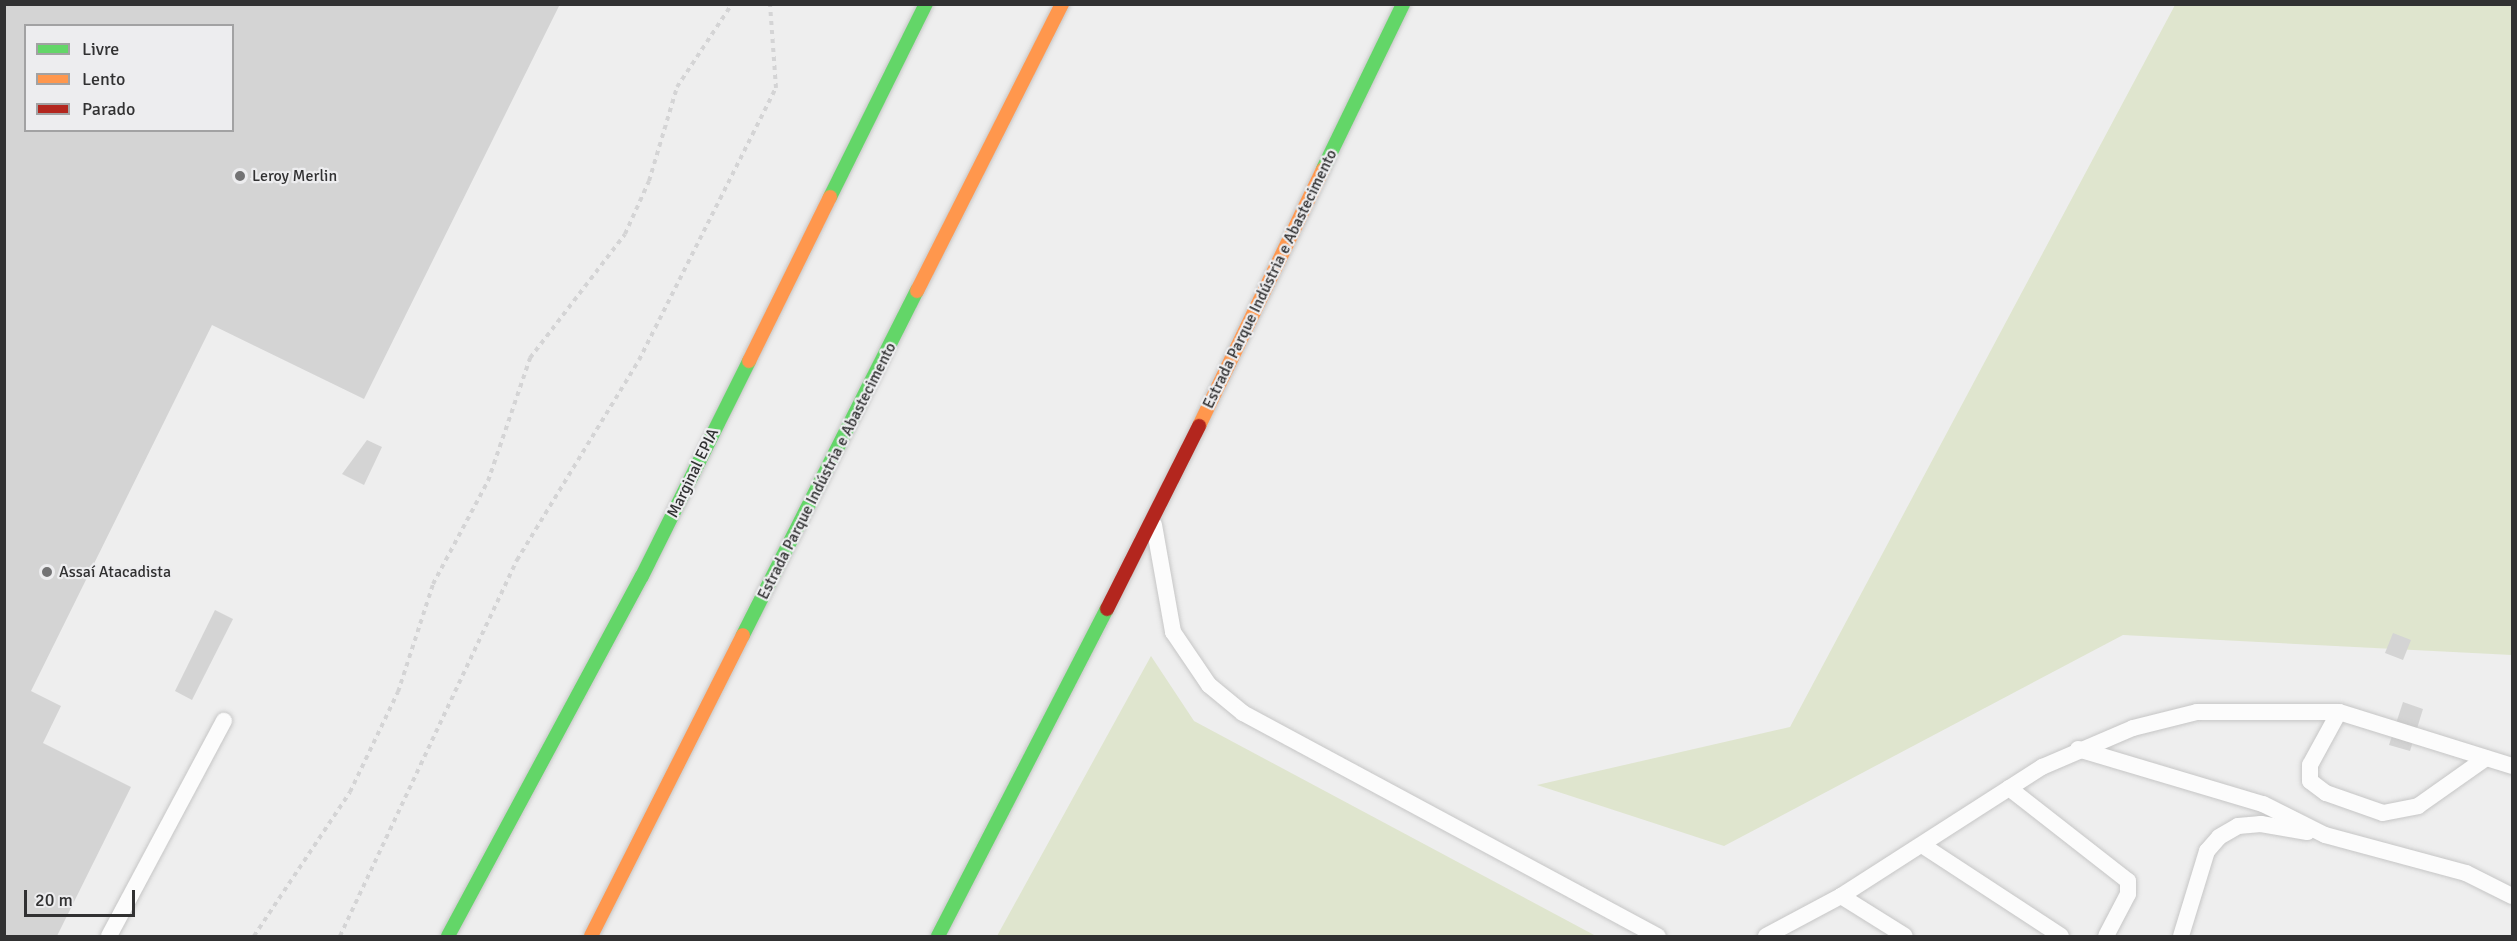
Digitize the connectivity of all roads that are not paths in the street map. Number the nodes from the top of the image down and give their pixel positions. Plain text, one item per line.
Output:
1 (926, 4) edge
2 (1062, 4) edge
3 (1403, 4) edge
4 (1154, 518) junction
5 (2339, 712) junction
6 (224, 721) dead end
7 (2078, 749) junction
8 (2486, 758) junction
9 (2512, 766) edge
10 (2009, 788) junction
11 (2325, 835) junction
12 (1922, 845) junction
13 (1841, 896) junction
14 (2512, 896) edge
15 (109, 936) edge
16 (448, 936) edge
17 (591, 936) edge
18 (938, 936) edge
19 (1658, 936) edge
20 (1766, 936) edge
21 (1905, 936) edge
22 (2061, 936) edge
23 (2106, 936) edge
24 (2181, 936) edge

1 - 16 main road, Marginal EPIA
2 - 17 main road, Estrada Parque Indústria e Abastecimento
3 - 4 main road, Estrada Parque Indústria e Abastecimento
4 - 18 main road, Estrada Parque Indústria e Abastecimento
4 - 19 lane
5 - 7 lane
5 - 8 lane
5 - 8 lane
6 - 15 lane
7 - 10 lane
7 - 11 lane
8 - 9 lane
10 - 12 lane
10 - 23 lane
11 - 14 lane
11 - 24 lane
12 - 13 lane
12 - 22 lane
13 - 20 lane
13 - 21 lane

